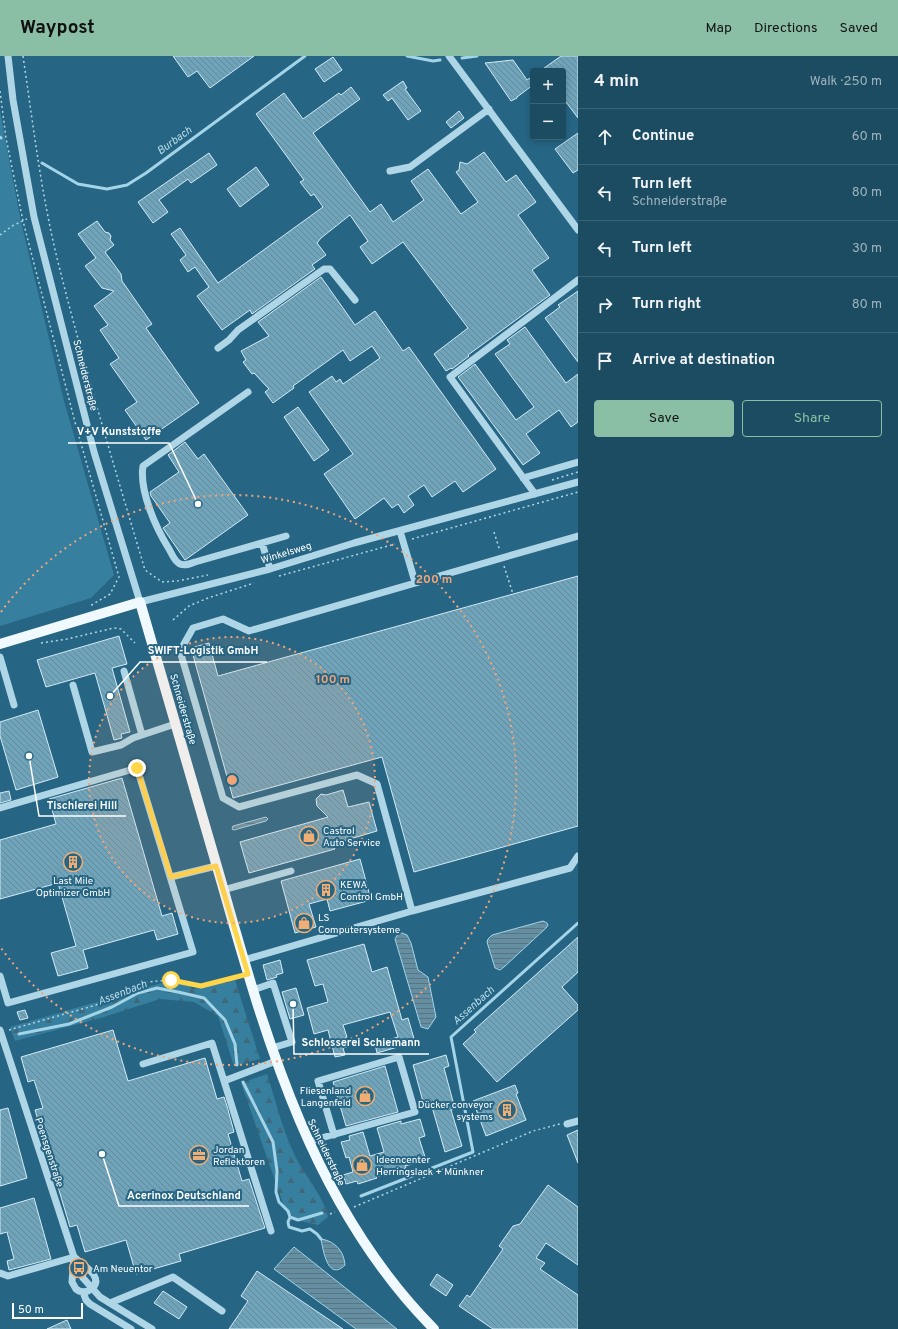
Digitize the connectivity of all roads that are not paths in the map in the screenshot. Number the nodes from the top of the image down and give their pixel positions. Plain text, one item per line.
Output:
1 (8, 56) edge
2 (449, 56) edge
3 (489, 109) junction
4 (390, 171) dead end
5 (578, 230) edge
6 (578, 280) edge
7 (355, 300) dead end
8 (218, 348) dead end
9 (248, 392) dead end
10 (578, 462) edge
11 (523, 478) junction
12 (578, 482) edge
13 (534, 494) junction
14 (400, 531) junction
15 (286, 536) dead end
16 (578, 536) edge
17 (262, 543) junction
18 (270, 569) junction
19 (415, 582) junction
20 (140, 602) junction
21 (0, 644) edge
22 (0, 657) edge
23 (124, 671) dead end
24 (73, 686) dead end
25 (14, 705) dead end
26 (175, 724) junction
27 (142, 735) junction
28 (0, 808) edge
29 (578, 856) edge
30 (216, 866) junction
31 (291, 871) dead end
32 (171, 877) junction
33 (223, 890) junction
34 (412, 911) junction
35 (244, 960) junction
36 (0, 976) edge
37 (253, 990) junction
38 (1, 1031) edge
39 (272, 1048) junction
40 (276, 1061) junction
41 (143, 1064) dead end
42 (224, 1081) junction
43 (578, 1120) edge
44 (568, 1124) road end
45 (334, 1135) junction
46 (308, 1142) junction
47 (271, 1231) dead end
48 (74, 1258) junction
49 (0, 1273) edge
50 (92, 1289) junction
51 (83, 1292) junction
52 (110, 1303) junction
53 (222, 1311) dead end
54 (131, 1329) edge
55 (152, 1329) edge
56 (434, 1329) edge

1 - 20 street, Schneiderstraße
2 - 3 street
3 - 4 street
3 - 5 street
6 - 11 street
7 - 8 street
9 - 17 street
10 - 11 street
11 - 13 street
12 - 13 street, Winkelsweg
13 - 14 street, Winkelsweg
14 - 18 street, Winkelsweg
14 - 19 street
15 - 17 street
16 - 19 street
17 - 18 street
18 - 20 street, Winkelsweg
19 - 34 street
20 - 21 main road, Winkelsweg
20 - 26 main road, Schneiderstraße
22 - 25 street
23 - 27 street
24 - 27 street
26 - 27 street
26 - 30 main road, Schneiderstraße
28 - 32 street
29 - 34 street
30 - 32 street
30 - 33 main road, Schneiderstraße
31 - 33 street
32 - 36 street
33 - 35 main road, Schneiderstraße
34 - 35 street
35 - 37 main road, Schneiderstraße
37 - 39 main road, Schneiderstraße
37 - 39 street
38 - 48 street, Poensgenstraße
39 - 40 main road, Schneiderstraße
40 - 42 street
40 - 46 main road, Schneiderstraße
41 - 42 street
42 - 47 street
43 - 44 street
45 - 45 street
45 - 46 street
46 - 56 main road, Schneiderstraße
48 - 49 street
48 - 50 street, Poensgenstraße
48 - 50 street
48 - 51 street
50 - 51 street
50 - 52 street, Poensgenstraße
51 - 54 street
52 - 53 street
52 - 55 street, Poensgenstraße

